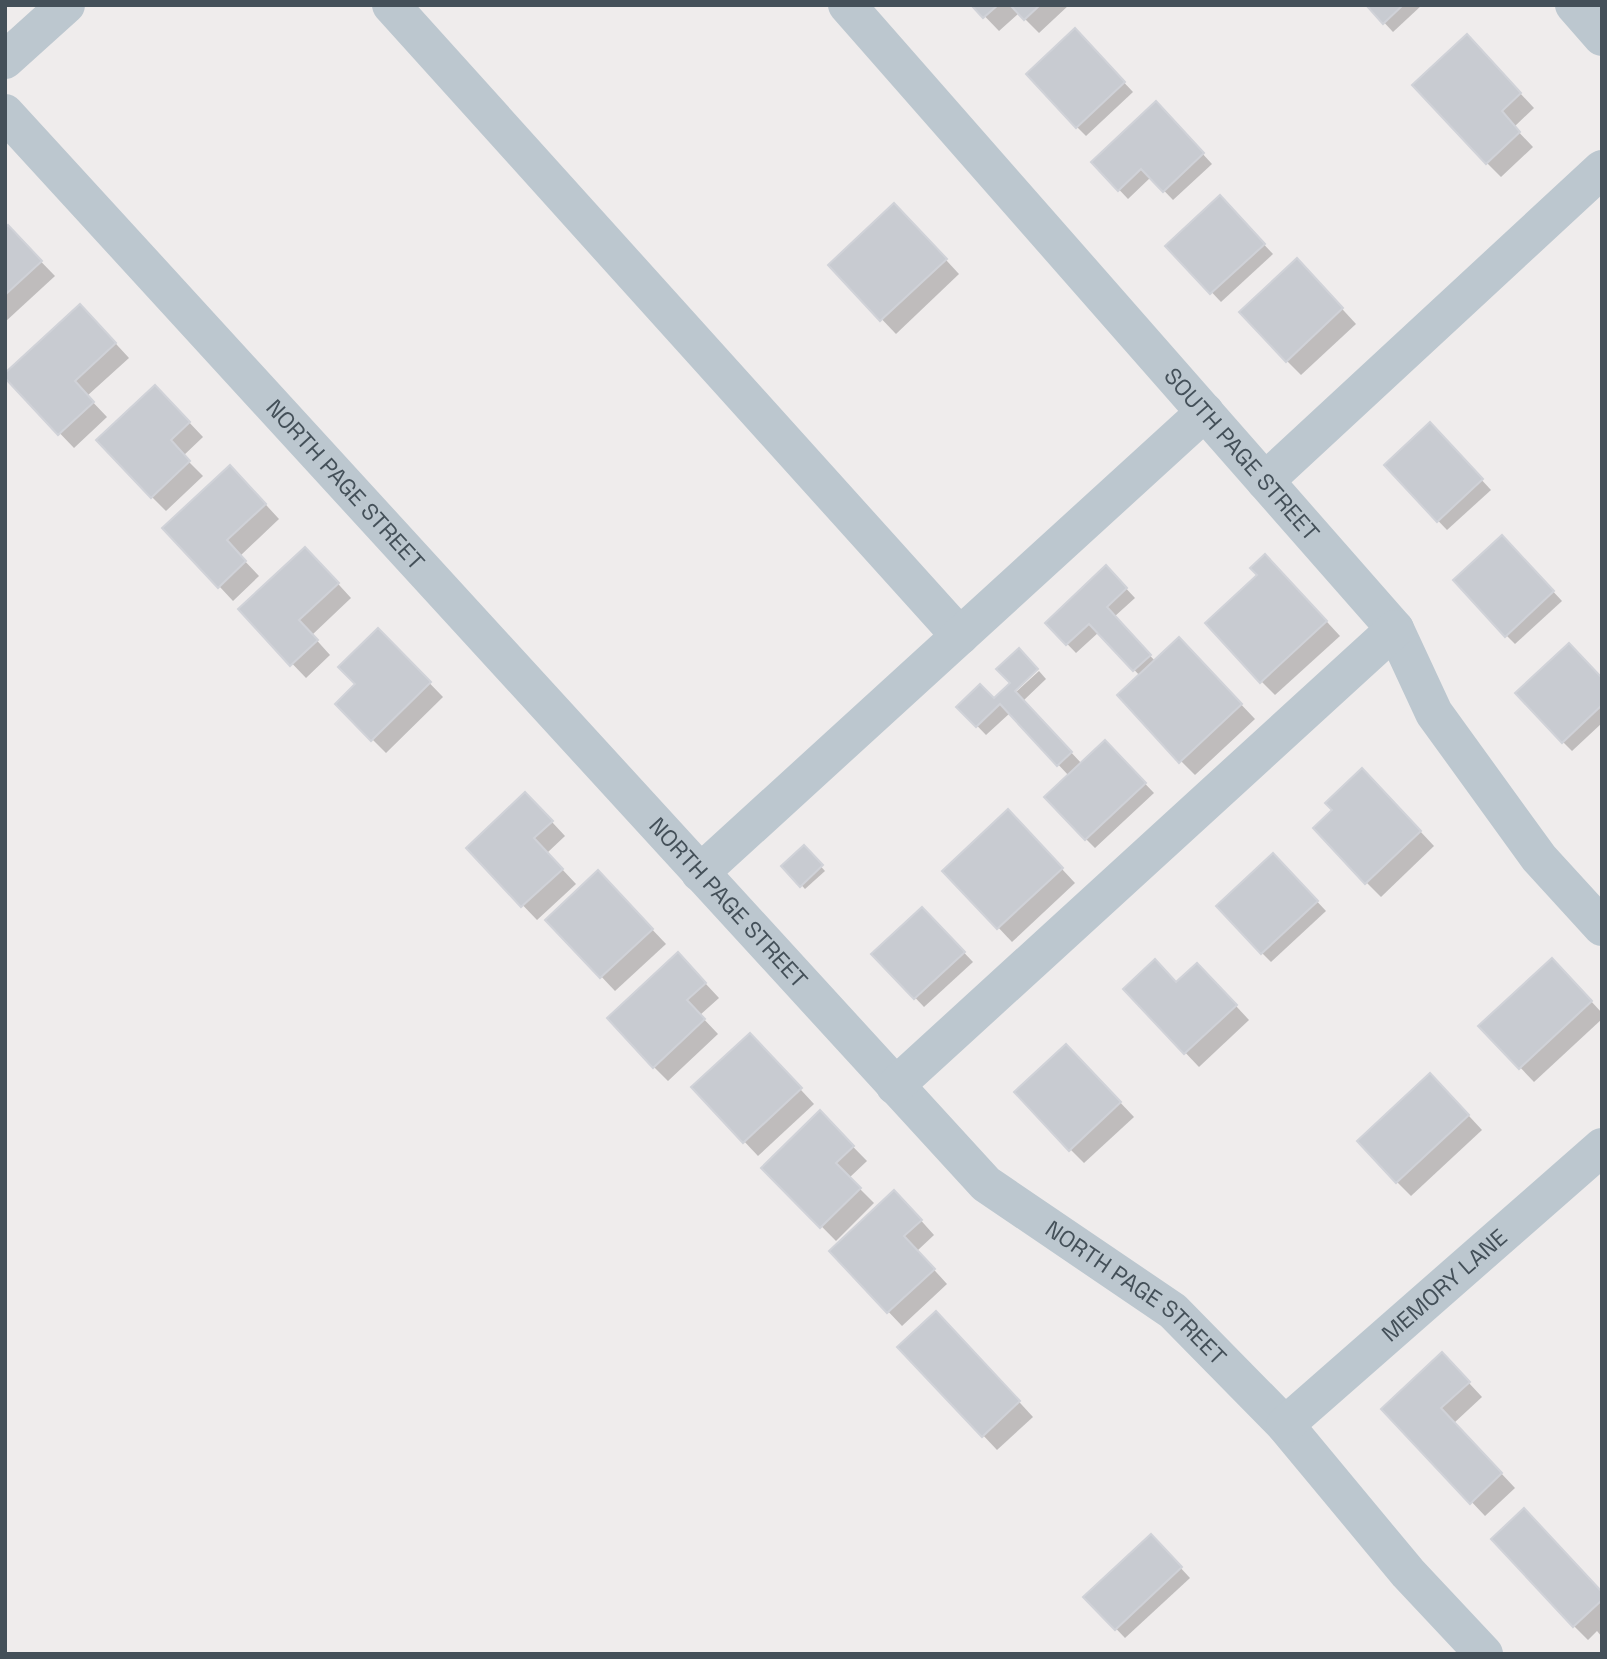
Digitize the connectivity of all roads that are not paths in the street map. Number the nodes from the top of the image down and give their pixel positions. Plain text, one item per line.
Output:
1 (66, 5) edge
2 (391, 5) edge
3 (847, 5) edge
4 (1574, 5) edge
5 (1602, 37) edge
6 (5, 60) edge
7 (5, 113) edge
8 (1602, 169) edge
9 (1205, 412) junction
10 (1265, 481) junction
11 (1395, 629) junction
12 (960, 636) junction
13 (700, 873) junction
14 (1602, 927) edge
15 (895, 1086) junction
16 (1602, 1147) edge
17 (1285, 1425) junction
18 (1483, 1654) edge

1 - 6 street
2 - 12 street
3 - 9 street, SOUTH PAGE STREET
4 - 5 street
7 - 13 street, NORTH PAGE STREET
8 - 10 street
9 - 10 street, SOUTH PAGE STREET
9 - 12 street
10 - 11 street, SOUTH PAGE STREET
11 - 14 street, SOUTH PAGE STREET
11 - 15 street
12 - 13 street
13 - 15 street, NORTH PAGE STREET
15 - 17 street, NORTH PAGE STREET
16 - 17 street, MEMORY LANE
17 - 18 street, NORTH PAGE STREET

